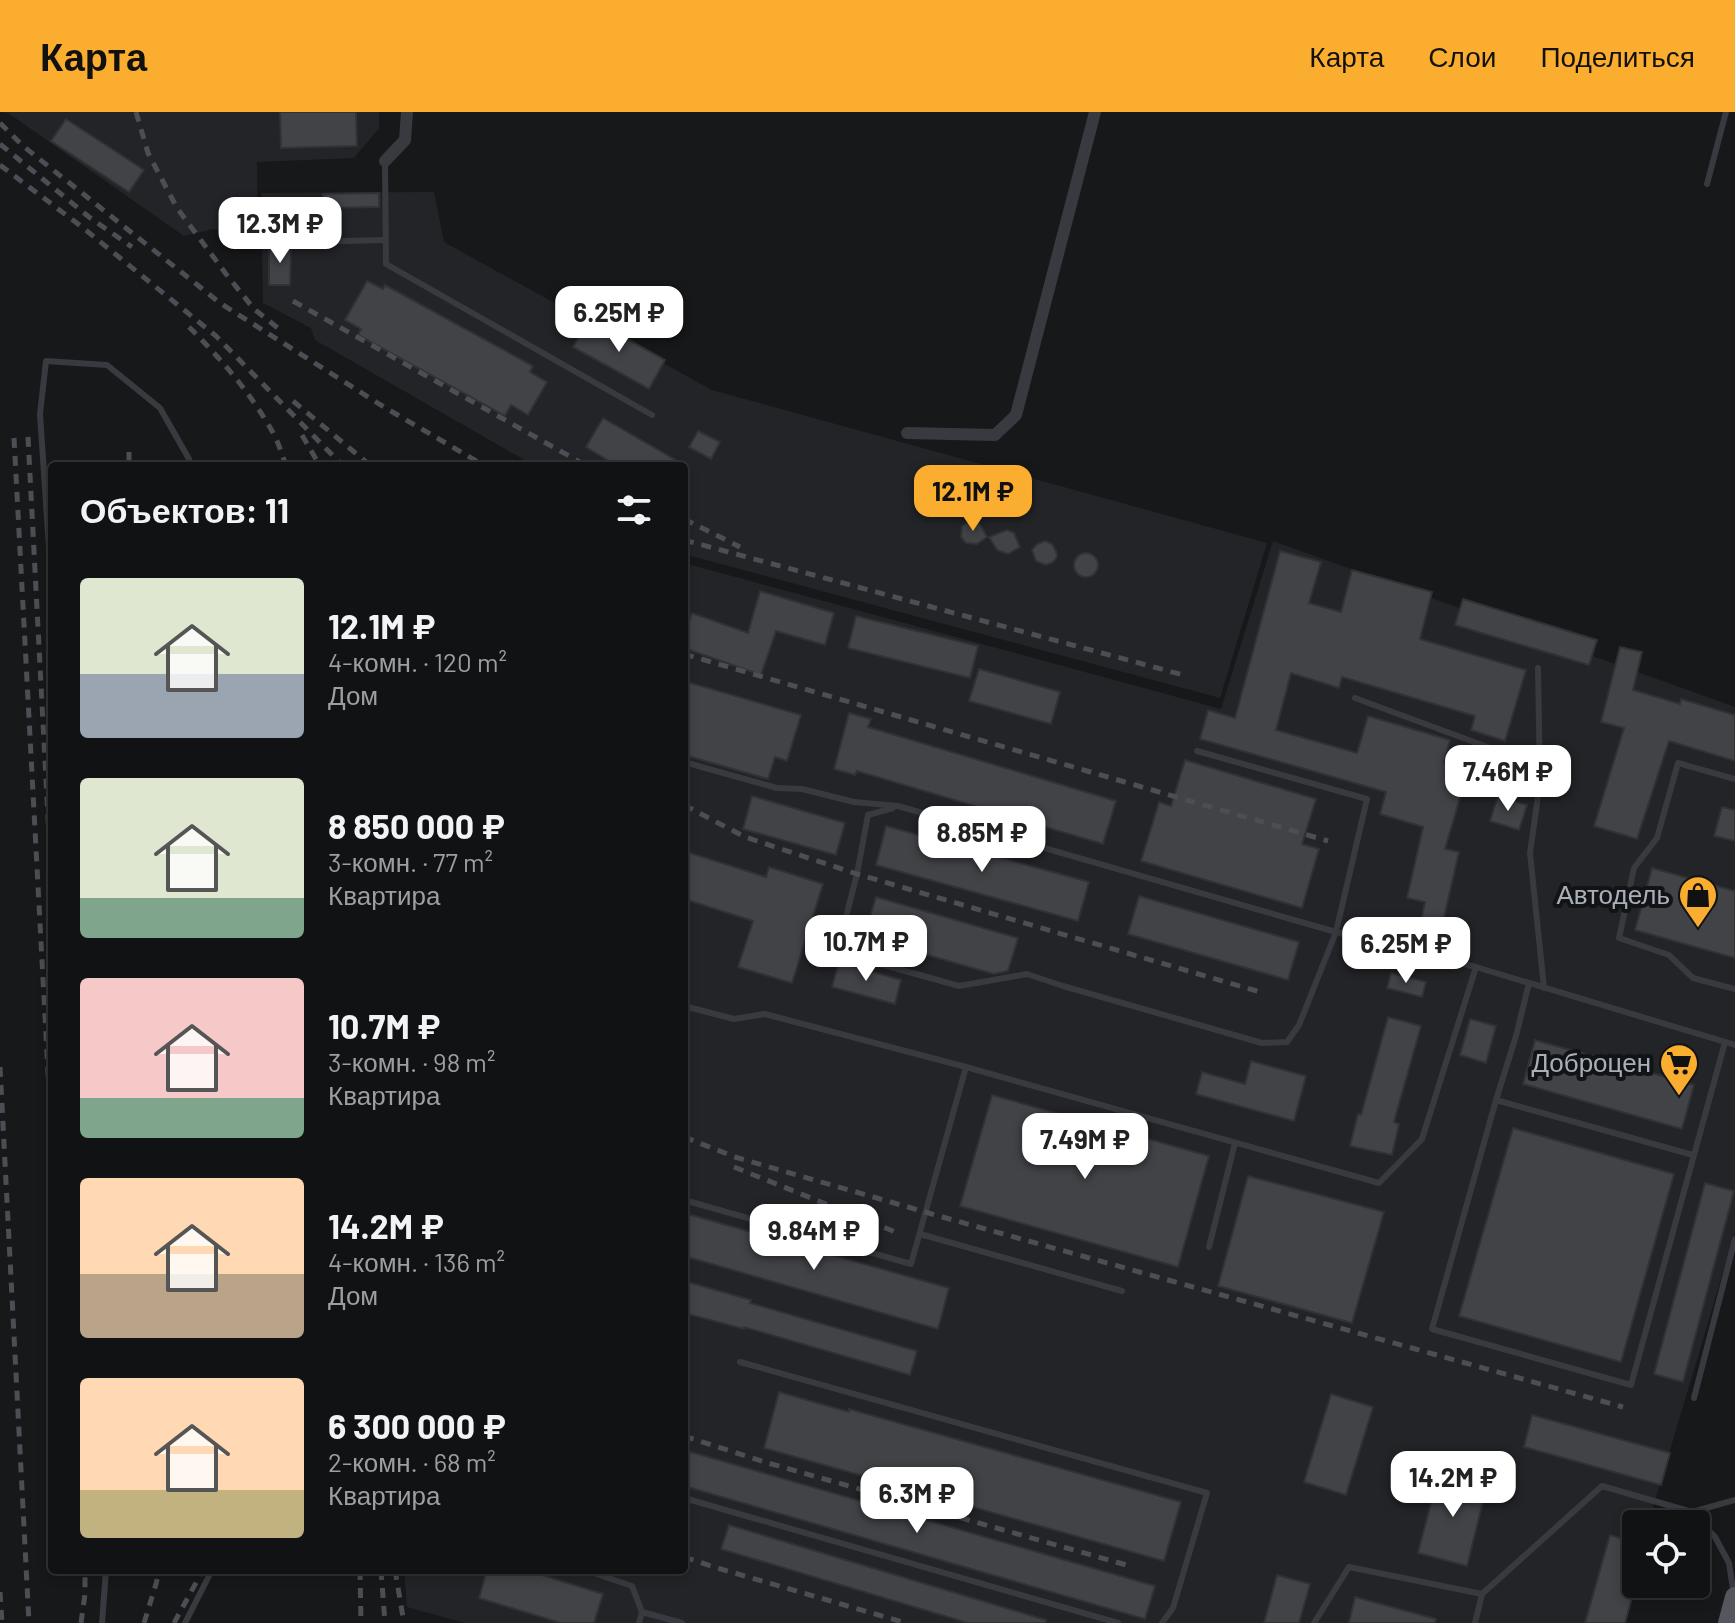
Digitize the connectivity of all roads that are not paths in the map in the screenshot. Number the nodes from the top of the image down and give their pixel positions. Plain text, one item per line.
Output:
1 (407, 112) edge
2 (1095, 112) edge
3 (1726, 112) edge
4 (385, 161) joint
5 (1707, 184) dead end
6 (385, 240) junction
7 (304, 242) dead end
8 (652, 415) dead end
9 (907, 433) dead end
10 (189, 462) edge
11 (48, 533) edge
12 (1538, 668) dead end
13 (1355, 698) dead end
14 (1197, 751) dead end
15 (688, 763) edge
16 (1735, 779) edge
17 (1540, 782) junction
18 (898, 806) junction
19 (1336, 932) junction
20 (1476, 967) junction
21 (1529, 983) junction
22 (1544, 988) junction
23 (1735, 989) edge
24 (688, 1007) edge
25 (1725, 1042) junction
26 (1735, 1045) edge
27 (966, 1067) junction
28 (1496, 1100) junction
29 (1235, 1143) junction
30 (1693, 1155) junction
31 (688, 1201) edge
32 (920, 1234) junction
33 (1735, 1239) edge
34 (1209, 1247) dead end
35 (1122, 1291) dead end
36 (740, 1362) dead end
37 (1694, 1398) dead end
38 (688, 1499) edge
39 (1735, 1500) edge
40 (1685, 1510) edge
41 (1699, 1510) edge
42 (1710, 1532) edge
43 (106, 1574) edge
44 (210, 1574) edge
45 (597, 1574) edge
46 (1482, 1594) junction
47 (1735, 1597) edge
48 (642, 1612) junction
49 (102, 1623) edge
50 (185, 1623) edge
51 (639, 1623) edge
52 (682, 1623) edge
53 (1118, 1623) edge
54 (1162, 1623) edge
55 (1314, 1623) edge
56 (1475, 1623) edge
57 (1728, 1623) edge

1 - 4 street
2 - 9 street
3 - 5 lane
4 - 6 lane
6 - 7 lane
6 - 8 lane
10 - 11 lane
12 - 17 lane
13 - 17 lane
14 - 19 lane
15 - 18 lane
16 - 23 lane
17 - 22 lane
18 - 19 lane
18 - 19 lane
19 - 20 lane
20 - 21 lane
20 - 29 lane
21 - 22 lane
21 - 28 lane
22 - 25 lane
24 - 27 lane
25 - 26 lane
25 - 30 lane
27 - 29 lane
27 - 32 lane
28 - 30 lane
28 - 30 lane
29 - 34 lane
31 - 32 lane
32 - 35 lane
33 - 37 lane
36 - 54 lane
38 - 53 lane
39 - 41 lane
40 - 46 lane
42 - 47 lane
43 - 49 lane
44 - 50 lane
45 - 48 lane
46 - 55 lane
46 - 56 lane
47 - 57 main road
48 - 51 lane
48 - 52 lane

